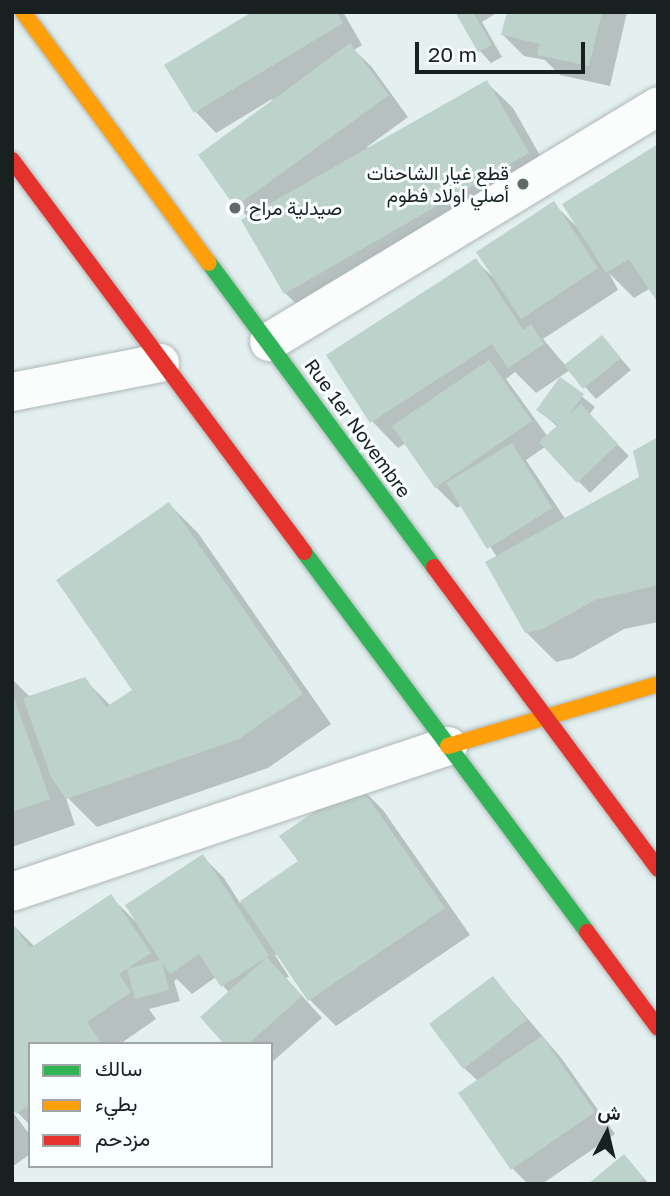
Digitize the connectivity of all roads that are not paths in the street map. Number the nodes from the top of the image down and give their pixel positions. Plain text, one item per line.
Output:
1 (23, 12) edge
2 (658, 106) edge
3 (12, 160) edge
4 (269, 342) junction
5 (160, 363) junction
6 (12, 392) edge
7 (658, 684) edge
8 (546, 717) junction
9 (448, 746) junction
10 (658, 869) edge
11 (12, 892) edge
12 (658, 1028) edge

1 - 4 main road, Rue 1er Novembre
2 - 4 street
3 - 5 main road
4 - 8 main road, Rue 1er Novembre
5 - 6 street
5 - 9 main road
7 - 8 main road
8 - 9 main road
8 - 10 main road, Rue 1er Novembre
9 - 11 street
9 - 12 main road

